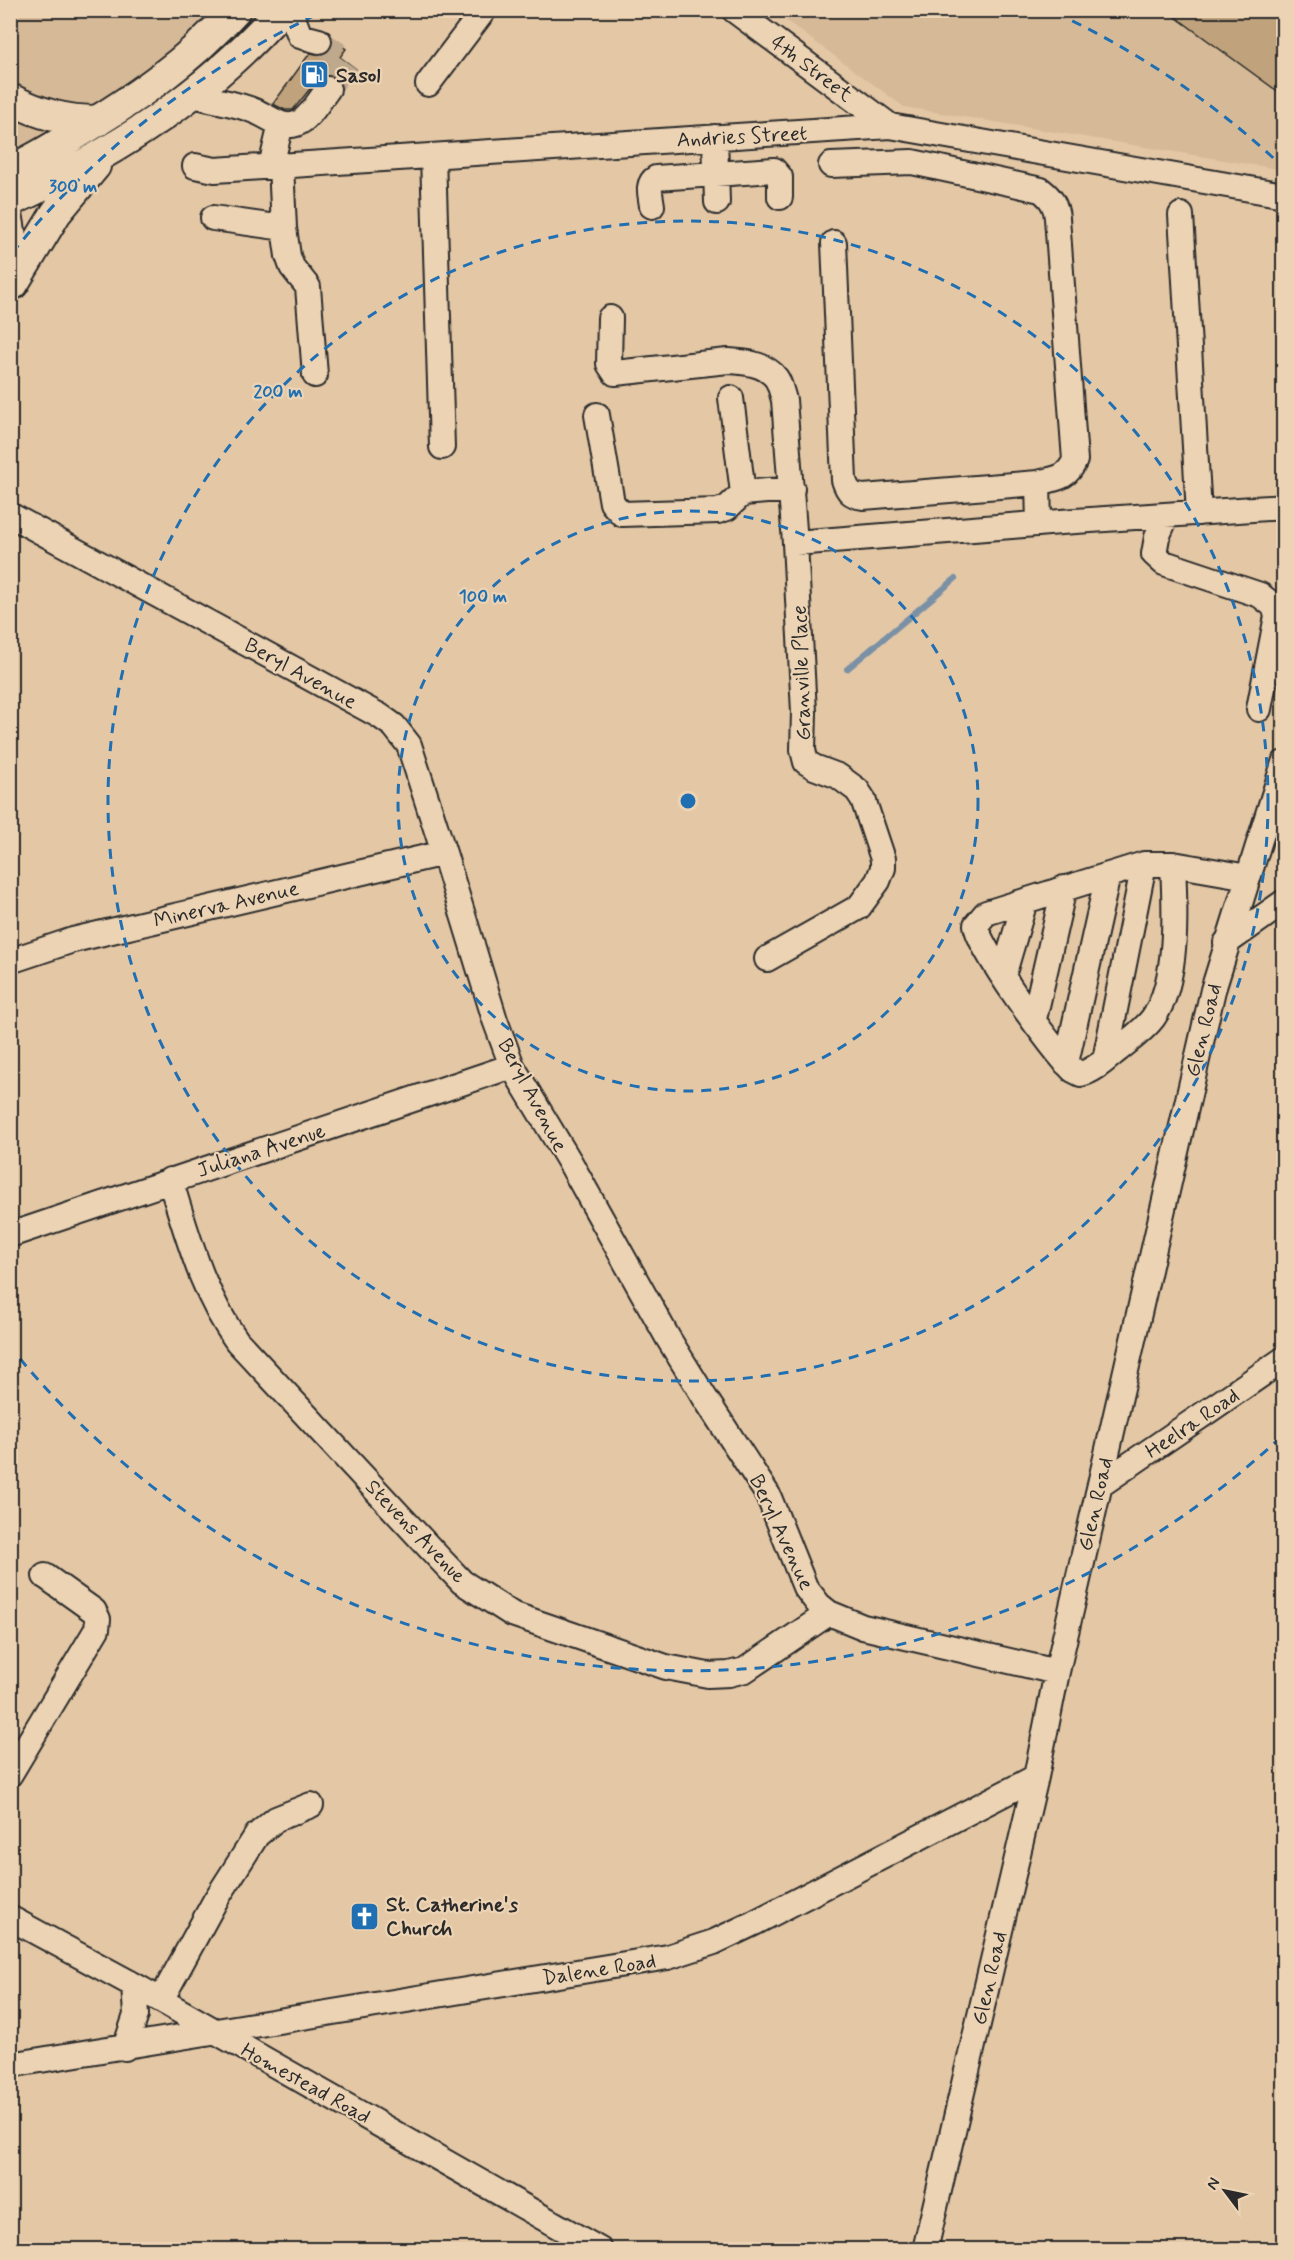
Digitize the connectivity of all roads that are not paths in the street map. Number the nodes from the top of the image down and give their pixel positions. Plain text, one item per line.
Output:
1 (235, 10) edge
2 (281, 10) edge
3 (290, 10) edge
4 (484, 10) edge
5 (734, 10) edge
6 (319, 41) tunnel mouth
7 (428, 84) dead end
8 (328, 89) tunnel mouth
9 (193, 95) junction
10 (10, 99) edge
11 (98, 121) junction
12 (281, 124) junction
13 (890, 126) junction
14 (715, 137) junction
15 (107, 153) junction
16 (433, 156) junction
17 (831, 165) dead end
18 (195, 166) dead end
19 (276, 166) junction
20 (10, 170) edge
21 (716, 174) junction
22 (1284, 195) edge
23 (780, 197) dead end
24 (10, 201) edge
25 (717, 202) dead end
26 (652, 206) dead end
27 (10, 213) edge
28 (1181, 215) dead end
29 (213, 218) dead end
30 (284, 228) junction
31 (834, 243) dead end
32 (12, 288) edge
33 (610, 318) dead end
34 (315, 375) dead end
35 (731, 398) dead end
36 (597, 415) dead end
37 (442, 447) dead end
38 (1038, 483) junction
39 (792, 489) junction
40 (743, 493) junction
41 (1284, 507) edge
42 (1198, 513) junction
43 (10, 515) edge
44 (1167, 515) junction
45 (1039, 524) junction
46 (795, 543) junction
47 (1259, 710) dead end
48 (1284, 763) edge
49 (444, 853) junction
50 (1144, 864) junction
51 (1173, 864) junction
52 (1108, 875) junction
53 (1248, 877) junction
54 (1064, 888) junction
55 (1025, 901) junction
56 (1284, 902) edge
57 (1226, 943) junction
58 (767, 959) dead end
59 (10, 961) edge
60 (1003, 976) junction
61 (1034, 1019) junction
62 (1105, 1060) junction
63 (1066, 1063) junction
64 (512, 1066) junction
65 (170, 1180) junction
66 (10, 1235) edge
67 (1284, 1359) edge
68 (1100, 1485) junction
69 (45, 1576) dead end
70 (829, 1613) junction
71 (1057, 1672) junction
72 (10, 1774) edge
73 (1036, 1777) junction
74 (311, 1805) dead end
75 (10, 1918) edge
76 (134, 1985) junction
77 (161, 2000) junction
78 (216, 2032) junction
79 (124, 2048) junction
80 (10, 2065) edge
81 (600, 2250) edge
82 (926, 2250) edge

1 - 11 main road
2 - 9 main road
3 - 6 street
4 - 7 street
5 - 13 street, 4th Street
8 - 12 street
9 - 12 street
9 - 15 main road
10 - 11 main road
11 - 20 main road
12 - 19 street
13 - 14 street, Andries Street
13 - 22 street, Andries Street
14 - 16 street, Andries Street
14 - 21 street
15 - 24 main road
15 - 32 main road
16 - 19 street, Andries Street
16 - 37 street
17 - 38 street
18 - 19 street, Andries Street
19 - 30 street
21 - 23 street
21 - 25 street
21 - 26 street
27 - 32 street
28 - 42 street
29 - 30 street
30 - 34 street
31 - 38 street
33 - 39 street, Granville Place
35 - 40 street
36 - 40 street
38 - 45 street
39 - 40 street
39 - 46 street, Granville Place
41 - 42 street
42 - 44 street
43 - 49 street, Beryl Avenue
44 - 45 street
44 - 47 street
45 - 46 street
46 - 58 street, Granville Place
48 - 53 street, Glen Road
49 - 59 street, Minerva Avenue
49 - 64 street, Beryl Avenue
50 - 51 street
50 - 52 street
50 - 62 street
51 - 53 street
51 - 62 street
52 - 54 street
52 - 63 street
53 - 57 street, Glen Road
54 - 55 street
54 - 61 street
55 - 60 street
55 - 60 street
56 - 57 street
57 - 68 street, Glen Road
60 - 61 street
61 - 63 street
62 - 63 street
64 - 65 street, Juliana Avenue
64 - 70 street, Beryl Avenue
65 - 66 street, Juliana Avenue
65 - 70 street, Stevens Avenue
67 - 68 street, Heelra Road
68 - 71 street, Glen Road
69 - 72 street
70 - 71 street, Beryl Avenue
71 - 73 street, Glen Road
73 - 78 street, Dalene Road
73 - 82 street, Glen Road
74 - 77 street
75 - 76 street, Homestead Road
76 - 77 street, Homestead Road
76 - 79 street
77 - 78 street, Homestead Road
78 - 79 street, Dalene Road
78 - 81 street, Homestead Road
79 - 80 street, Dalene Road

